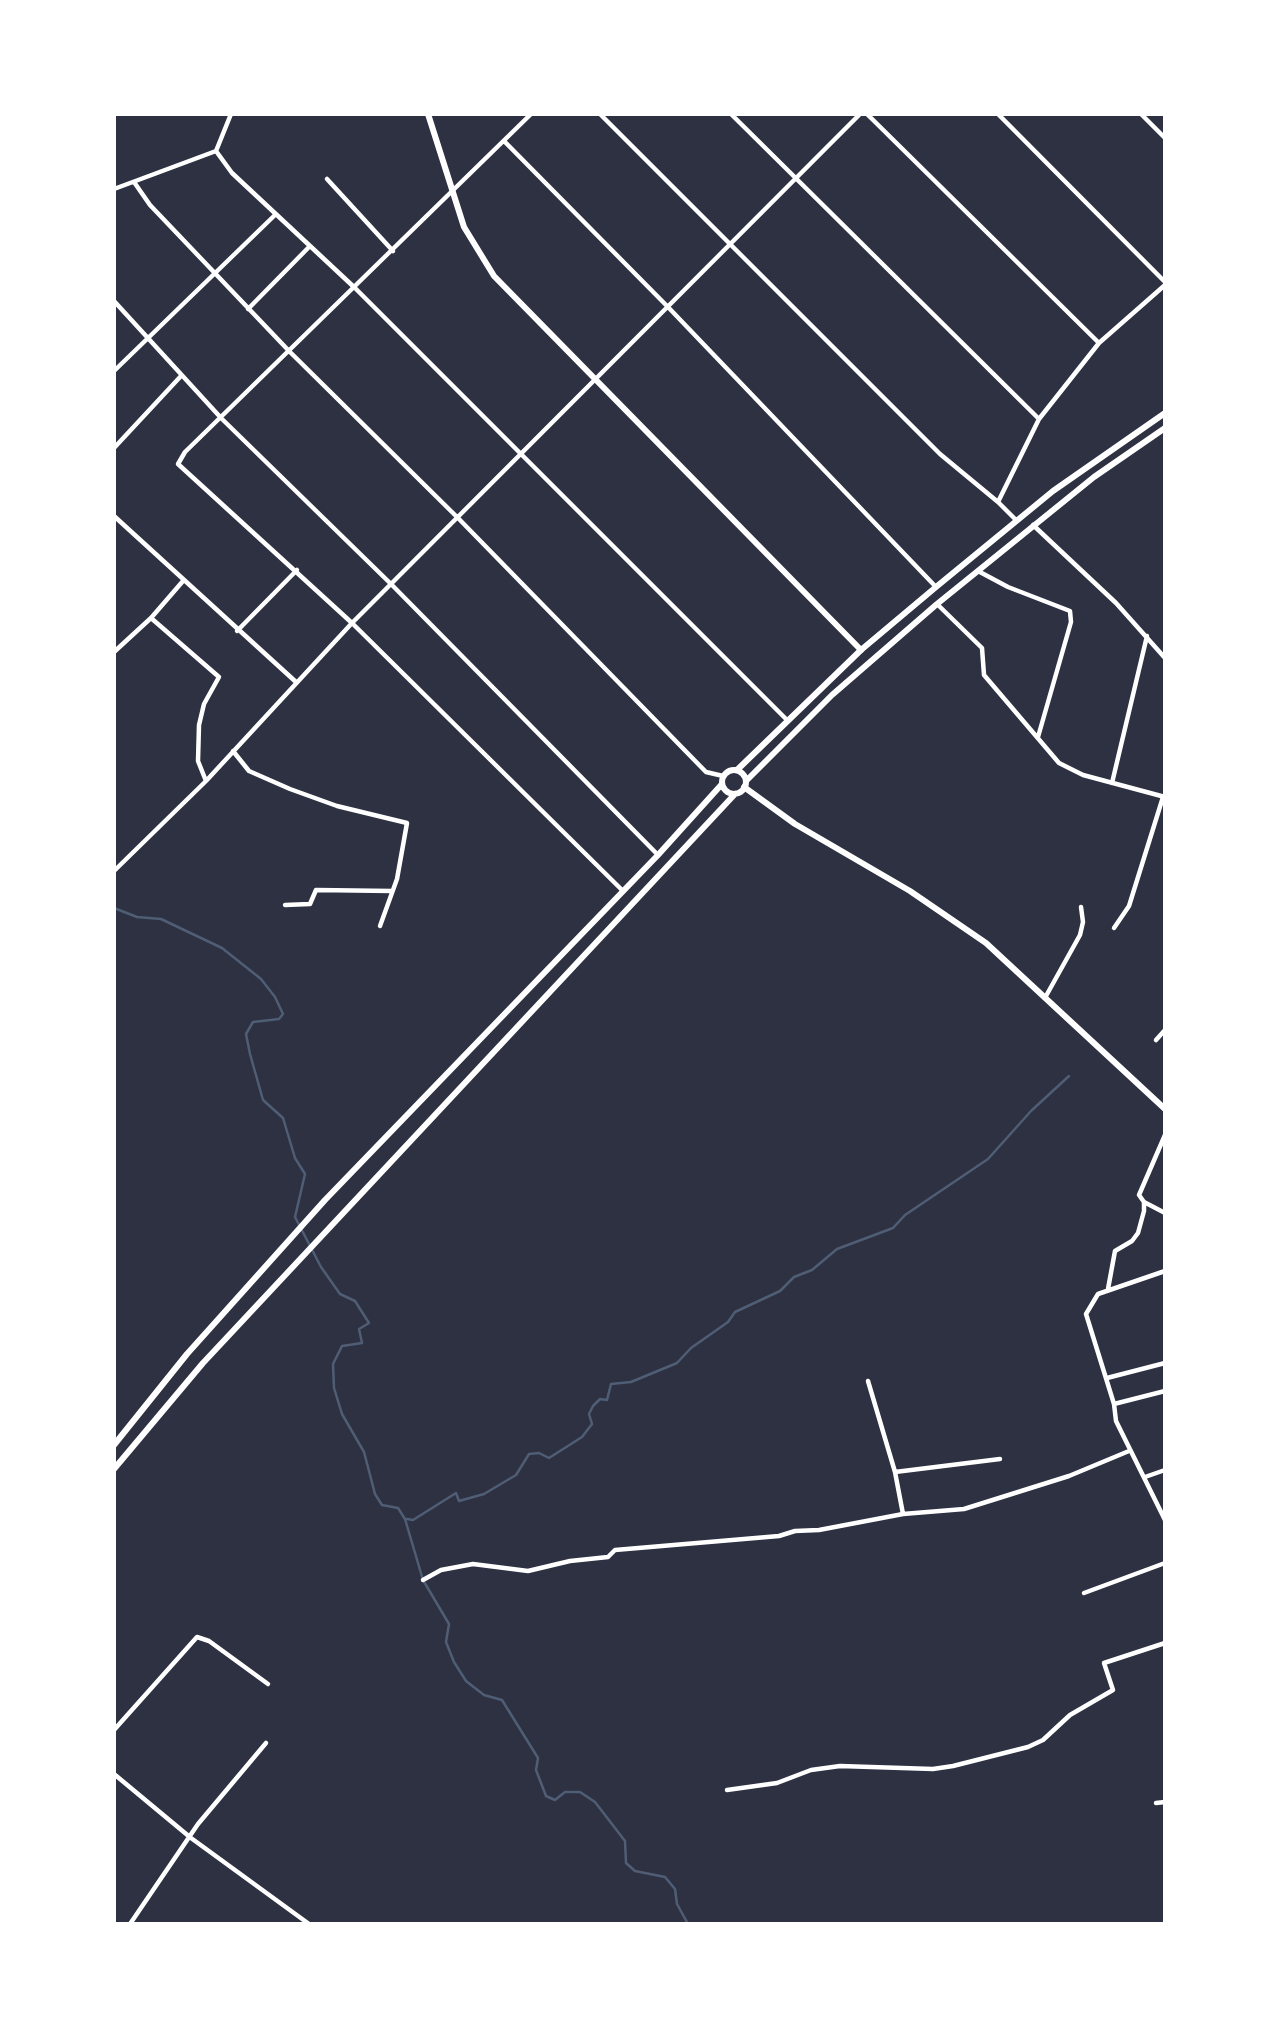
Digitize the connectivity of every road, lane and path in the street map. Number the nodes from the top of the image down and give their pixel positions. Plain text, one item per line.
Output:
1 (231, 114) edge
2 (428, 114) edge
3 (531, 114) edge
4 (600, 114) edge
5 (731, 114) edge
6 (860, 114) edge
7 (867, 114) edge
8 (998, 114) edge
9 (1141, 114) edge
10 (1165, 138) edge
11 (503, 141) junction
12 (216, 150) junction
13 (797, 176) junction
14 (327, 179) dead end
15 (134, 181) junction
16 (114, 189) edge
17 (452, 194) junction
18 (276, 214) junction
19 (731, 242) junction
20 (310, 246) junction
21 (393, 251) junction
22 (214, 273) junction
23 (1165, 284) edge
24 (355, 288) junction
25 (114, 302) edge
26 (667, 306) junction
27 (248, 309) junction
28 (146, 338) junction
29 (1099, 343) junction
30 (290, 352) junction
31 (114, 371) edge
32 (181, 376) junction
33 (594, 380) junction
34 (1165, 414) edge
35 (222, 419) junction
36 (1039, 419) junction
37 (1165, 428) edge
38 (114, 448) edge
39 (521, 452) junction
40 (998, 502) junction
41 (114, 516) edge
42 (458, 518) junction
43 (1016, 520) junction
44 (1033, 525) junction
45 (297, 570) junction
46 (978, 570) junction
47 (183, 581) junction
48 (391, 584) junction
49 (936, 587) junction
50 (937, 604) junction
51 (151, 618) junction
52 (352, 623) junction
53 (237, 631) junction
54 (1147, 636) junction
55 (861, 650) junction
56 (114, 652) edge
57 (1165, 658) edge
58 (296, 682) junction
59 (786, 719) junction
60 (1037, 738) junction
61 (233, 751) junction
62 (737, 770) junction
63 (723, 776) junction
64 (206, 780) junction
65 (1112, 783) junction
66 (745, 784) junction
67 (722, 785) junction
68 (735, 794) junction
69 (1164, 797) edge
70 (658, 855) junction
71 (114, 871) edge
72 (392, 891) junction
73 (624, 891) junction
74 (285, 905) dead end
75 (1081, 907) dead end
76 (380, 926) dead end
77 (1114, 928) dead end
78 (1046, 996) junction
79 (1165, 1030) edge
80 (1156, 1040) dead end
81 (1165, 1109) edge
82 (1165, 1135) edge
83 (1144, 1202) junction
84 (1165, 1213) edge
85 (1165, 1270) edge
86 (1108, 1290) junction
87 (1165, 1363) edge
88 (1107, 1378) junction
89 (868, 1381) dead end
90 (1165, 1391) edge
91 (1114, 1404) junction
92 (114, 1445) edge
93 (1129, 1451) junction
94 (1000, 1459) dead end
95 (114, 1469) edge
96 (1165, 1470) edge
97 (895, 1472) junction
98 (1145, 1477) junction
99 (903, 1514) junction
100 (1165, 1520) edge
101 (1165, 1563) edge
102 (423, 1580) dead end
103 (1084, 1592) dead end
104 (1165, 1643) edge
105 (268, 1684) dead end
106 (114, 1730) edge
107 (266, 1743) dead end
108 (114, 1774) edge
109 (727, 1790) dead end
110 (1165, 1802) edge
111 (1156, 1803) dead end
112 (191, 1838) junction
113 (130, 1924) edge
114 (309, 1924) edge

1 - 12 street
2 - 17 main road
3 - 11 street
4 - 19 street
5 - 13 street
6 - 13 street
7 - 29 street
8 - 23 street
9 - 10 street
11 - 17 street
11 - 26 street
12 - 15 street
12 - 18 street
13 - 19 street
13 - 36 street
14 - 21 street
15 - 16 street
15 - 22 street
17 - 21 street
17 - 33 main road
18 - 20 street
18 - 22 street
19 - 26 street
19 - 40 street
20 - 24 street
20 - 27 street
21 - 24 street
22 - 27 street
22 - 28 street
23 - 29 street
24 - 30 street
24 - 39 street
25 - 28 street
26 - 33 street
26 - 49 street
27 - 30 street
28 - 31 street
28 - 32 street
29 - 36 street
30 - 35 street
30 - 42 street
32 - 35 street
32 - 38 street
33 - 39 street
33 - 55 main road
34 - 43 main road
35 - 45 street
35 - 48 street
36 - 40 street
37 - 44 main road
39 - 42 street
39 - 59 street
40 - 43 street
41 - 47 street
42 - 48 street
42 - 63 street
43 - 49 main road
44 - 46 main road
44 - 54 street
45 - 52 street
45 - 53 street
46 - 50 main road
46 - 60 street
47 - 51 street
47 - 53 street
48 - 52 street
48 - 70 street
49 - 55 main road
50 - 60 street
50 - 66 main road
51 - 56 street
51 - 64 street
52 - 58 street
52 - 73 street
53 - 58 street
54 - 57 street
54 - 65 street
55 - 59 main road
58 - 61 street
59 - 62 main road
60 - 65 street
61 - 64 street
61 - 72 street
62 - 63 main road
62 - 66 main road
63 - 67 main road
64 - 71 street
65 - 69 street
66 - 68 main road
66 - 78 main road
67 - 68 main road
67 - 70 main road
68 - 95 main road
69 - 77 street
70 - 73 main road
72 - 74 street
72 - 76 street
73 - 92 main road
75 - 78 street
78 - 81 main road
79 - 80 street
82 - 83 street
83 - 84 street
83 - 86 street
85 - 86 street
86 - 88 street
87 - 88 street
88 - 91 street
89 - 97 street
90 - 91 street
91 - 93 street
93 - 98 street
93 - 99 street
94 - 97 street
96 - 98 street
97 - 99 street
98 - 100 street
99 - 102 street
101 - 103 street
104 - 109 street
105 - 106 street
107 - 112 street
108 - 112 street
110 - 111 street
112 - 113 street
112 - 114 street

